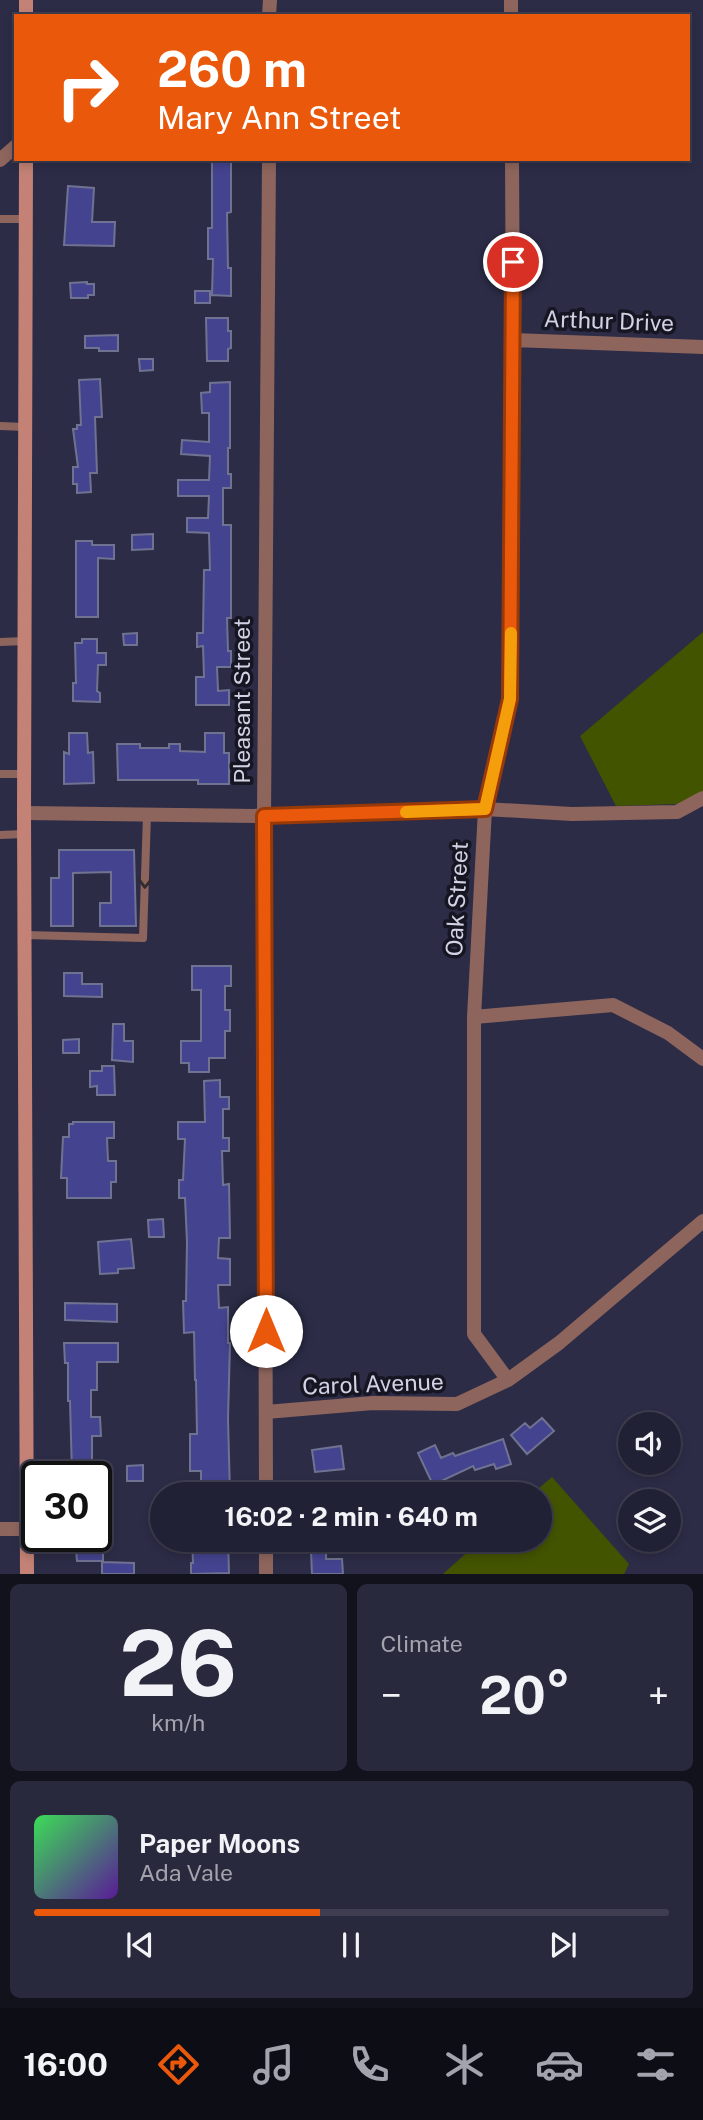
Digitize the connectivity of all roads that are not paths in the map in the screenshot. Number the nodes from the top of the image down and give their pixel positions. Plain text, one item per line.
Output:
1 (14, 148) edge
2 (0, 160) edge
3 (26, 161) edge
4 (268, 161) edge
5 (512, 161) edge
6 (0, 219) edge
7 (26, 219) junction
8 (513, 340) junction
9 (703, 347) edge
10 (0, 426) edge
11 (25, 427) junction
12 (25, 641) junction
13 (0, 642) edge
14 (0, 774) edge
15 (24, 774) junction
16 (703, 798) edge
17 (485, 809) junction
18 (24, 813) junction
19 (147, 814) junction
20 (264, 816) junction
21 (24, 834) junction
22 (0, 835) edge
23 (25, 934) junction
24 (474, 1017) junction
25 (703, 1059) edge
26 (703, 1221) edge
27 (508, 1380) junction
28 (266, 1412) junction
29 (26, 1461) edge
30 (266, 1482) edge
31 (21, 1529) edge
32 (0, 1530) edge
33 (27, 1552) edge
34 (266, 1552) edge
35 (27, 1574) edge
36 (266, 1574) edge

1 - 2 street
3 - 7 main road
4 - 20 street, Pleasant Street
5 - 8 street, Oak Street
6 - 7 lane
7 - 11 main road
8 - 9 street, Arthur Drive
8 - 17 street, Oak Street
10 - 11 lane
11 - 12 main road
12 - 13 lane
12 - 15 main road
14 - 15 lane
15 - 18 main road
16 - 17 street
17 - 20 street
17 - 24 street, Oak Street
18 - 19 street
18 - 21 main road
19 - 20 street
19 -> 23 lane
20 - 28 street, Pleasant Street
21 - 22 lane
21 - 23 main road
23 - 29 main road
24 - 25 street
24 - 27 street, Oak Street
26 - 27 street, Carol Avenue
27 - 28 street, Carol Avenue
28 - 30 street, Pleasant Street
31 - 32 street
33 - 35 main road
34 - 36 street

